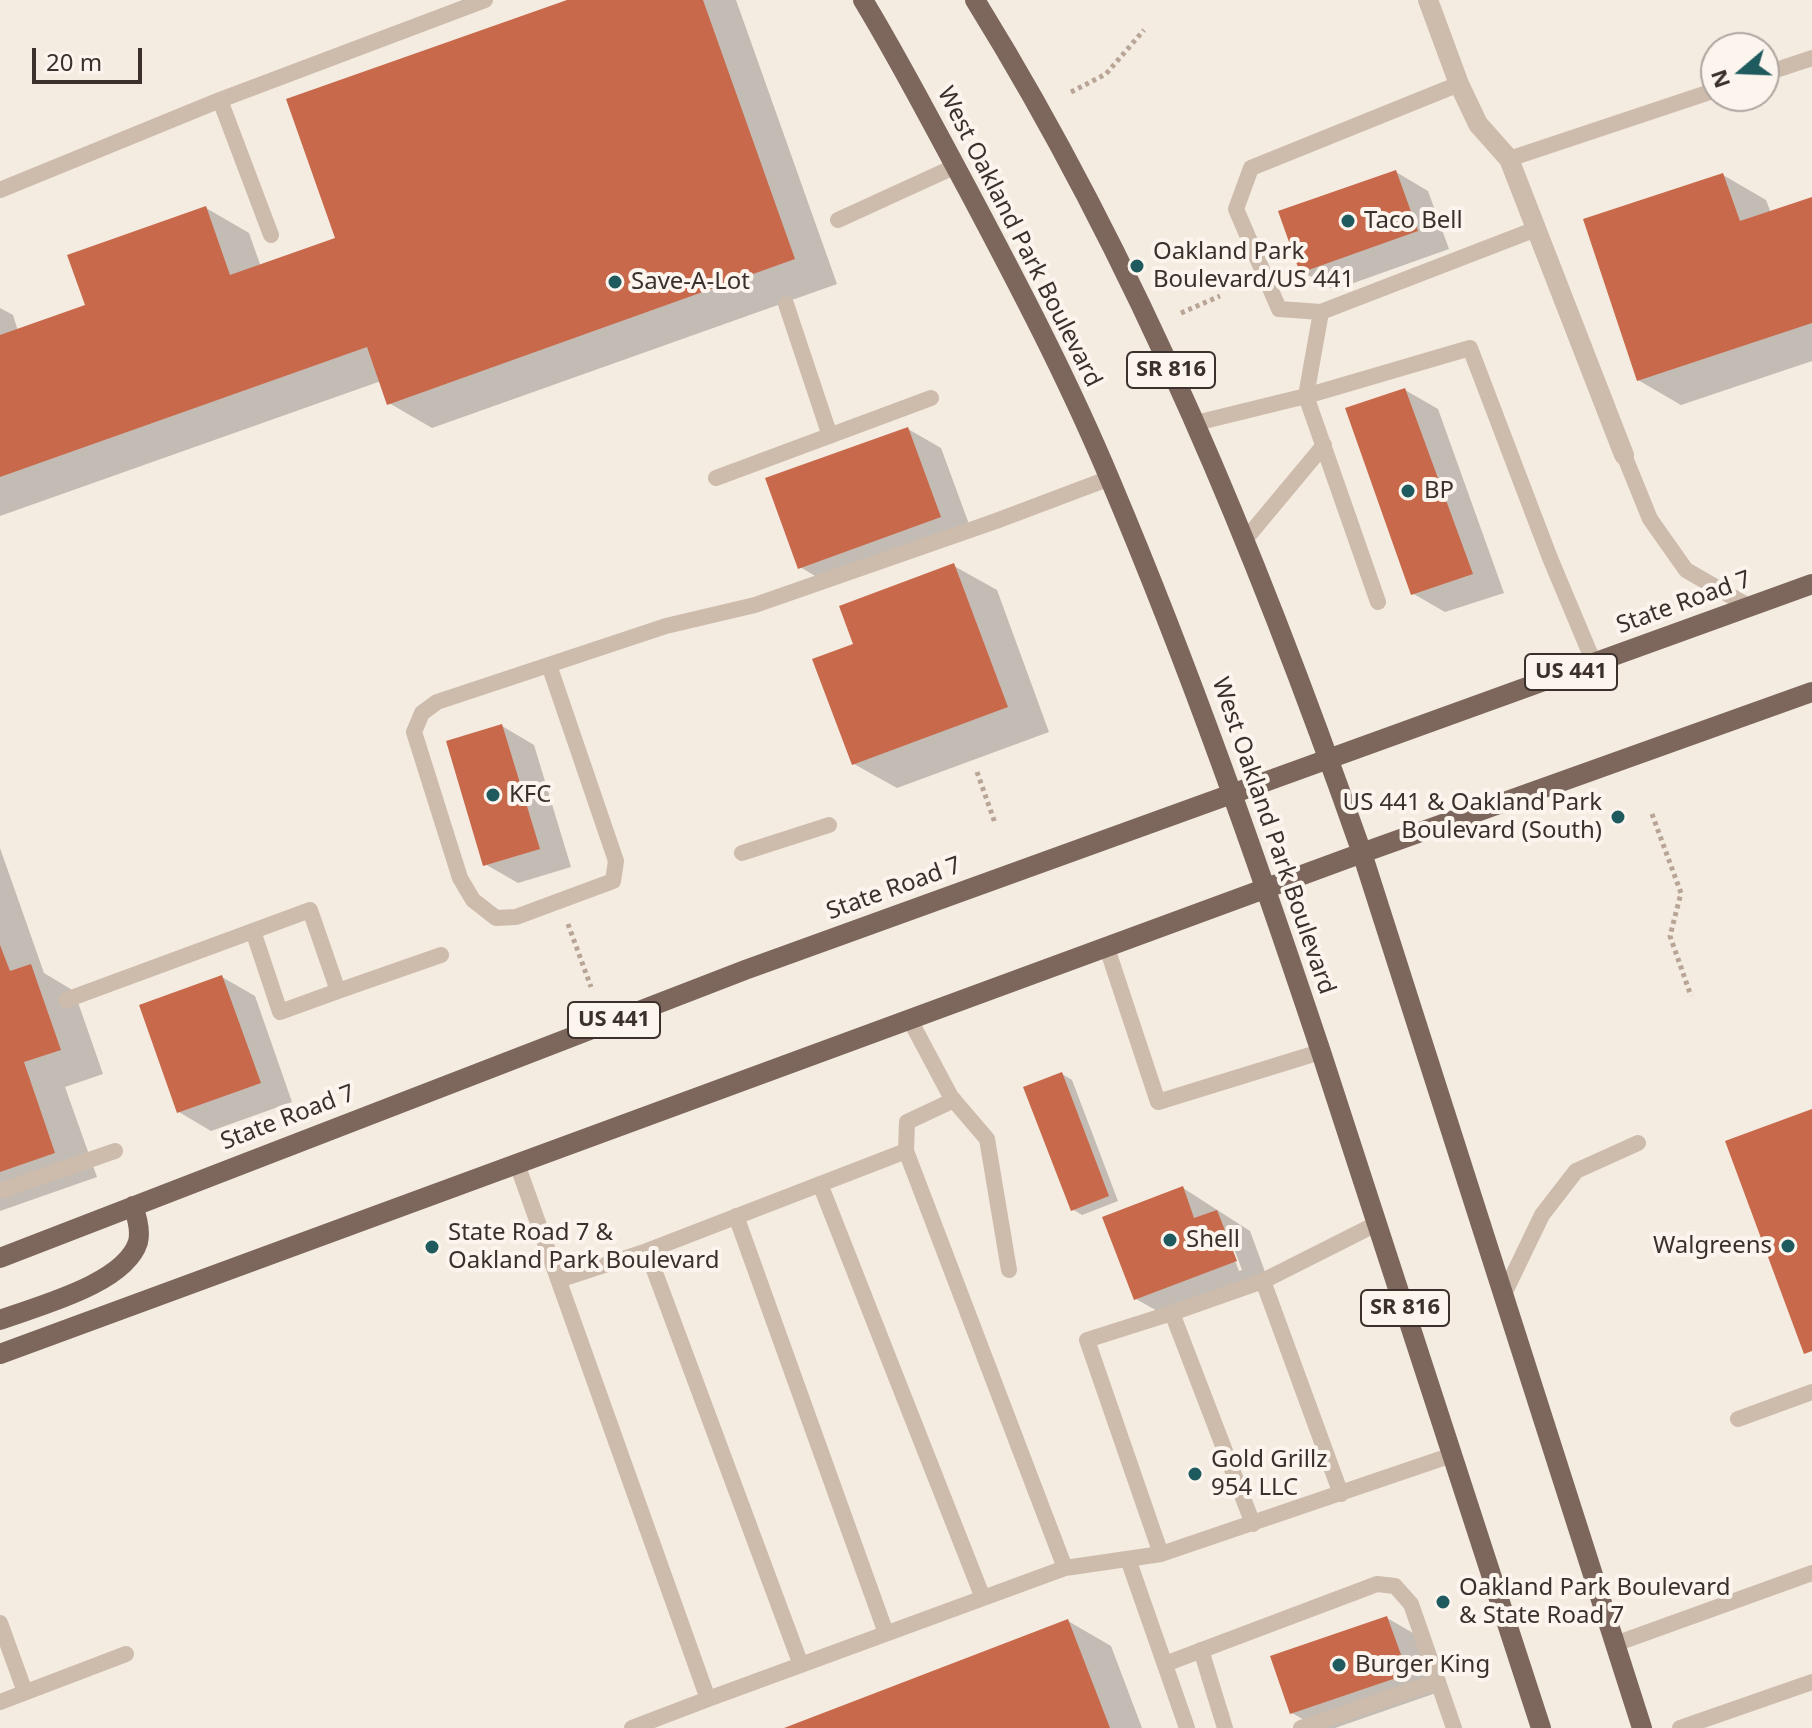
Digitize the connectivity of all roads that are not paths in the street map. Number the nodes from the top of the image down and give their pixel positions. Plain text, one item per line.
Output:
1 (485, 0) edge
2 (863, 0) edge
3 (975, 0) edge
4 (1428, 0) edge
5 (1812, 58) edge
6 (1780, 69) edge
7 (1459, 84) junction
8 (1700, 95) edge
9 (220, 100) junction
10 (1509, 159) junction
11 (956, 166) junction
12 (0, 190) edge
13 (838, 220) dead end
14 (1536, 229) junction
15 (271, 235) dead end
16 (786, 304) dead end
17 (1321, 312) junction
18 (1306, 396) junction
19 (931, 398) dead end
20 (1196, 423) junction
21 (830, 436) junction
22 (1324, 445) junction
23 (1624, 455) joint
24 (716, 478) dead end
25 (1110, 478) junction
26 (1244, 541) junction
27 (1812, 584) edge
28 (1378, 602) dead end
29 (1750, 607) junction
30 (1594, 663) junction
31 (549, 665) junction
32 (1812, 692) edge
33 (1329, 758) junction
34 (1233, 794) junction
35 (829, 825) dead end
36 (742, 853) dead end
37 (1362, 853) junction
38 (1266, 889) junction
39 (253, 931) junction
40 (1107, 948) junction
41 (441, 955) dead end
42 (338, 991) junction
43 (66, 1000) dead end
44 (910, 1020) junction
45 (1320, 1052) junction
46 (954, 1100) junction
47 (1638, 1143) dead end
48 (115, 1151) dead end
49 (906, 1151) junction
50 (517, 1164) junction
51 (820, 1184) junction
52 (0, 1191) edge
53 (133, 1206) junction
54 (736, 1216) junction
55 (1378, 1223) junction
56 (647, 1251) junction
57 (0, 1258) edge
58 (1009, 1270) dead end
59 (559, 1280) junction
60 (1263, 1281) junction
61 (1504, 1294) junction
62 (1172, 1313) junction
63 (0, 1320) edge
64 (0, 1354) edge
65 (1812, 1392) edge
66 (1738, 1419) dead end
67 (1452, 1455) junction
68 (1341, 1494) junction
69 (1253, 1524) junction
70 (1161, 1554) junction
71 (1128, 1559) junction
72 (1065, 1568) junction
73 (1812, 1573) edge
74 (983, 1598) junction
75 (0, 1623) edge
76 (886, 1633) junction
77 (1615, 1644) junction
78 (1201, 1650) junction
79 (126, 1654) dead end
80 (1165, 1664) junction
81 (801, 1665) junction
82 (1438, 1681) junction
83 (1812, 1682) edge
84 (25, 1692) junction
85 (708, 1699) junction
86 (0, 1702) edge
87 (632, 1728) edge
88 (1187, 1728) edge
89 (1225, 1728) edge
90 (1301, 1728) edge
91 (1454, 1728) edge
92 (1541, 1728) edge
93 (1642, 1728) edge
94 (1680, 1728) edge

1 - 9 lane
2 - 11 main road, West Oakland Park Boulevard / SR 816
3 - 20 main road, SR 816
4 - 7 street
5 - 6 lane
7 - 10 street
7 - 17 lane
8 - 10 lane
9 - 12 lane
9 - 15 lane
10 - 14 street
11 - 13 lane
11 - 25 main road, West Oakland Park Boulevard / SR 816
14 - 17 lane
14 - 23 street
16 - 21 lane
17 - 18 lane
18 - 20 lane
18 - 22 lane
18 - 30 lane
19 - 21 lane
20 - 26 main road, SR 816
21 - 24 lane
22 - 26 lane
22 - 28 lane
23 - 29 lane
25 - 31 lane
25 - 34 main road, West Oakland Park Boulevard / SR 816
26 - 33 main road, SR 816
27 - 29 main road, State Road 7 / US 441
29 - 30 main road, State Road 7 / US 441
30 - 33 main road, State Road 7 / US 441
31 - 31 lane
32 - 37 main road
33 - 34 main road, State Road 7 / US 441
33 - 37 main road, SR 816
34 - 38 main road, West Oakland Park Boulevard / SR 816
34 - 53 main road, State Road 7 / US 441
35 - 36 lane
37 - 38 main road
37 - 61 main road, SR 816
38 - 40 main road
38 - 45 main road, West Oakland Park Boulevard / SR 816
39 - 42 lane
39 - 42 lane
39 - 43 lane
40 - 44 main road
40 - 45 lane
41 - 42 lane
44 - 46 lane
44 - 50 main road
45 - 55 main road, West Oakland Park Boulevard / SR 816
46 - 49 lane
46 - 58 lane
47 - 61 lane
48 - 52 lane
49 - 51 lane
49 - 72 lane
50 - 59 lane
50 - 64 main road
51 - 54 lane
51 - 74 lane
53 - 57 main road, State Road 7 / US 441
53 - 63 main road
54 - 56 lane
54 - 76 lane
55 - 60 lane
55 - 67 main road, West Oakland Park Boulevard / SR 816
56 - 59 lane
56 - 81 lane
59 - 85 lane
60 - 62 lane
60 - 68 lane
61 - 77 main road, SR 816
62 - 69 lane
62 - 70 lane
65 - 66 lane
67 - 68 lane
67 - 92 main road, West Oakland Park Boulevard / SR 816
68 - 69 lane
69 - 70 lane
70 - 71 lane
71 - 72 lane
71 - 80 lane
72 - 74 lane
73 - 77 lane
74 - 76 lane
75 - 84 lane
76 - 81 lane
77 - 93 main road, SR 816
78 - 80 lane
78 - 82 lane
78 - 89 lane
79 - 84 lane
80 - 88 lane
81 - 85 lane
82 - 90 lane
82 - 91 lane
83 - 94 lane
84 - 86 lane
85 - 87 lane

